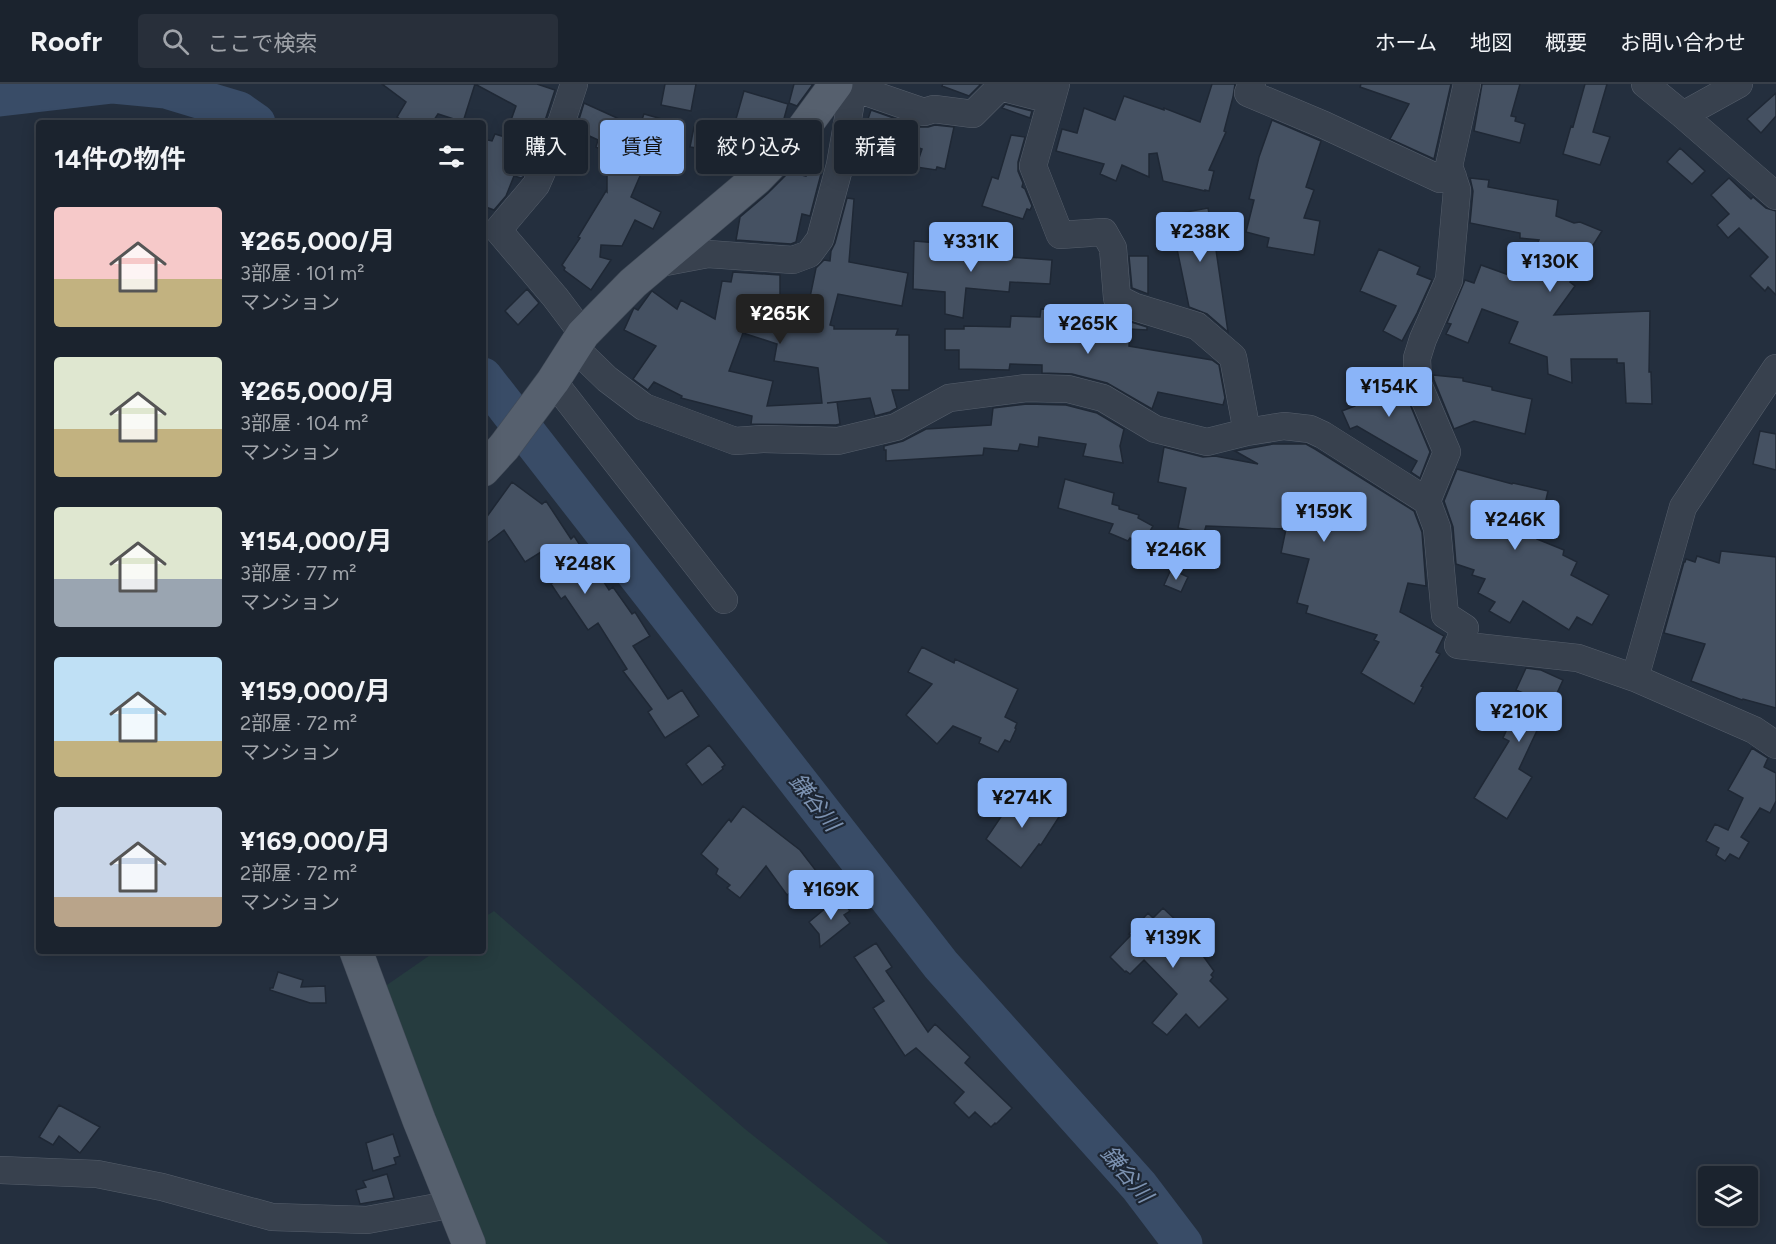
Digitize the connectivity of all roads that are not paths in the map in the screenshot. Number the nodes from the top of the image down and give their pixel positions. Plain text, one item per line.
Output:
1 (574, 84) edge
2 (1252, 84) edge
3 (1467, 84) edge
4 (1645, 84) edge
5 (1739, 84) edge
6 (848, 85) edge
7 (1054, 92) edge
8 (1683, 115) junction
9 (1453, 177) junction
10 (1776, 196) edge
11 (655, 264) junction
12 (579, 341) junction
13 (1776, 368) edge
14 (550, 385) junction
15 (1247, 432) junction
16 (486, 466) edge
17 (1427, 501) junction
18 (724, 600) dead end
19 (1635, 678) junction
20 (1776, 745) edge
21 (357, 954) edge
22 (0, 1170) edge
23 (454, 1204) junction
24 (469, 1244) edge

1 - 12 street
2 - 9 street
3 - 9 street
4 - 8 street
5 - 8 street
6 - 7 street
6 - 11 main road
6 - 11 street
7 - 15 street
8 - 10 street
9 - 17 street
11 - 12 main road
12 - 14 main road
12 - 15 street
13 - 19 street
14 - 16 main road
14 - 18 street
15 - 17 street
17 - 19 street
19 - 20 street
21 - 23 main road
22 - 23 street
23 - 24 main road

